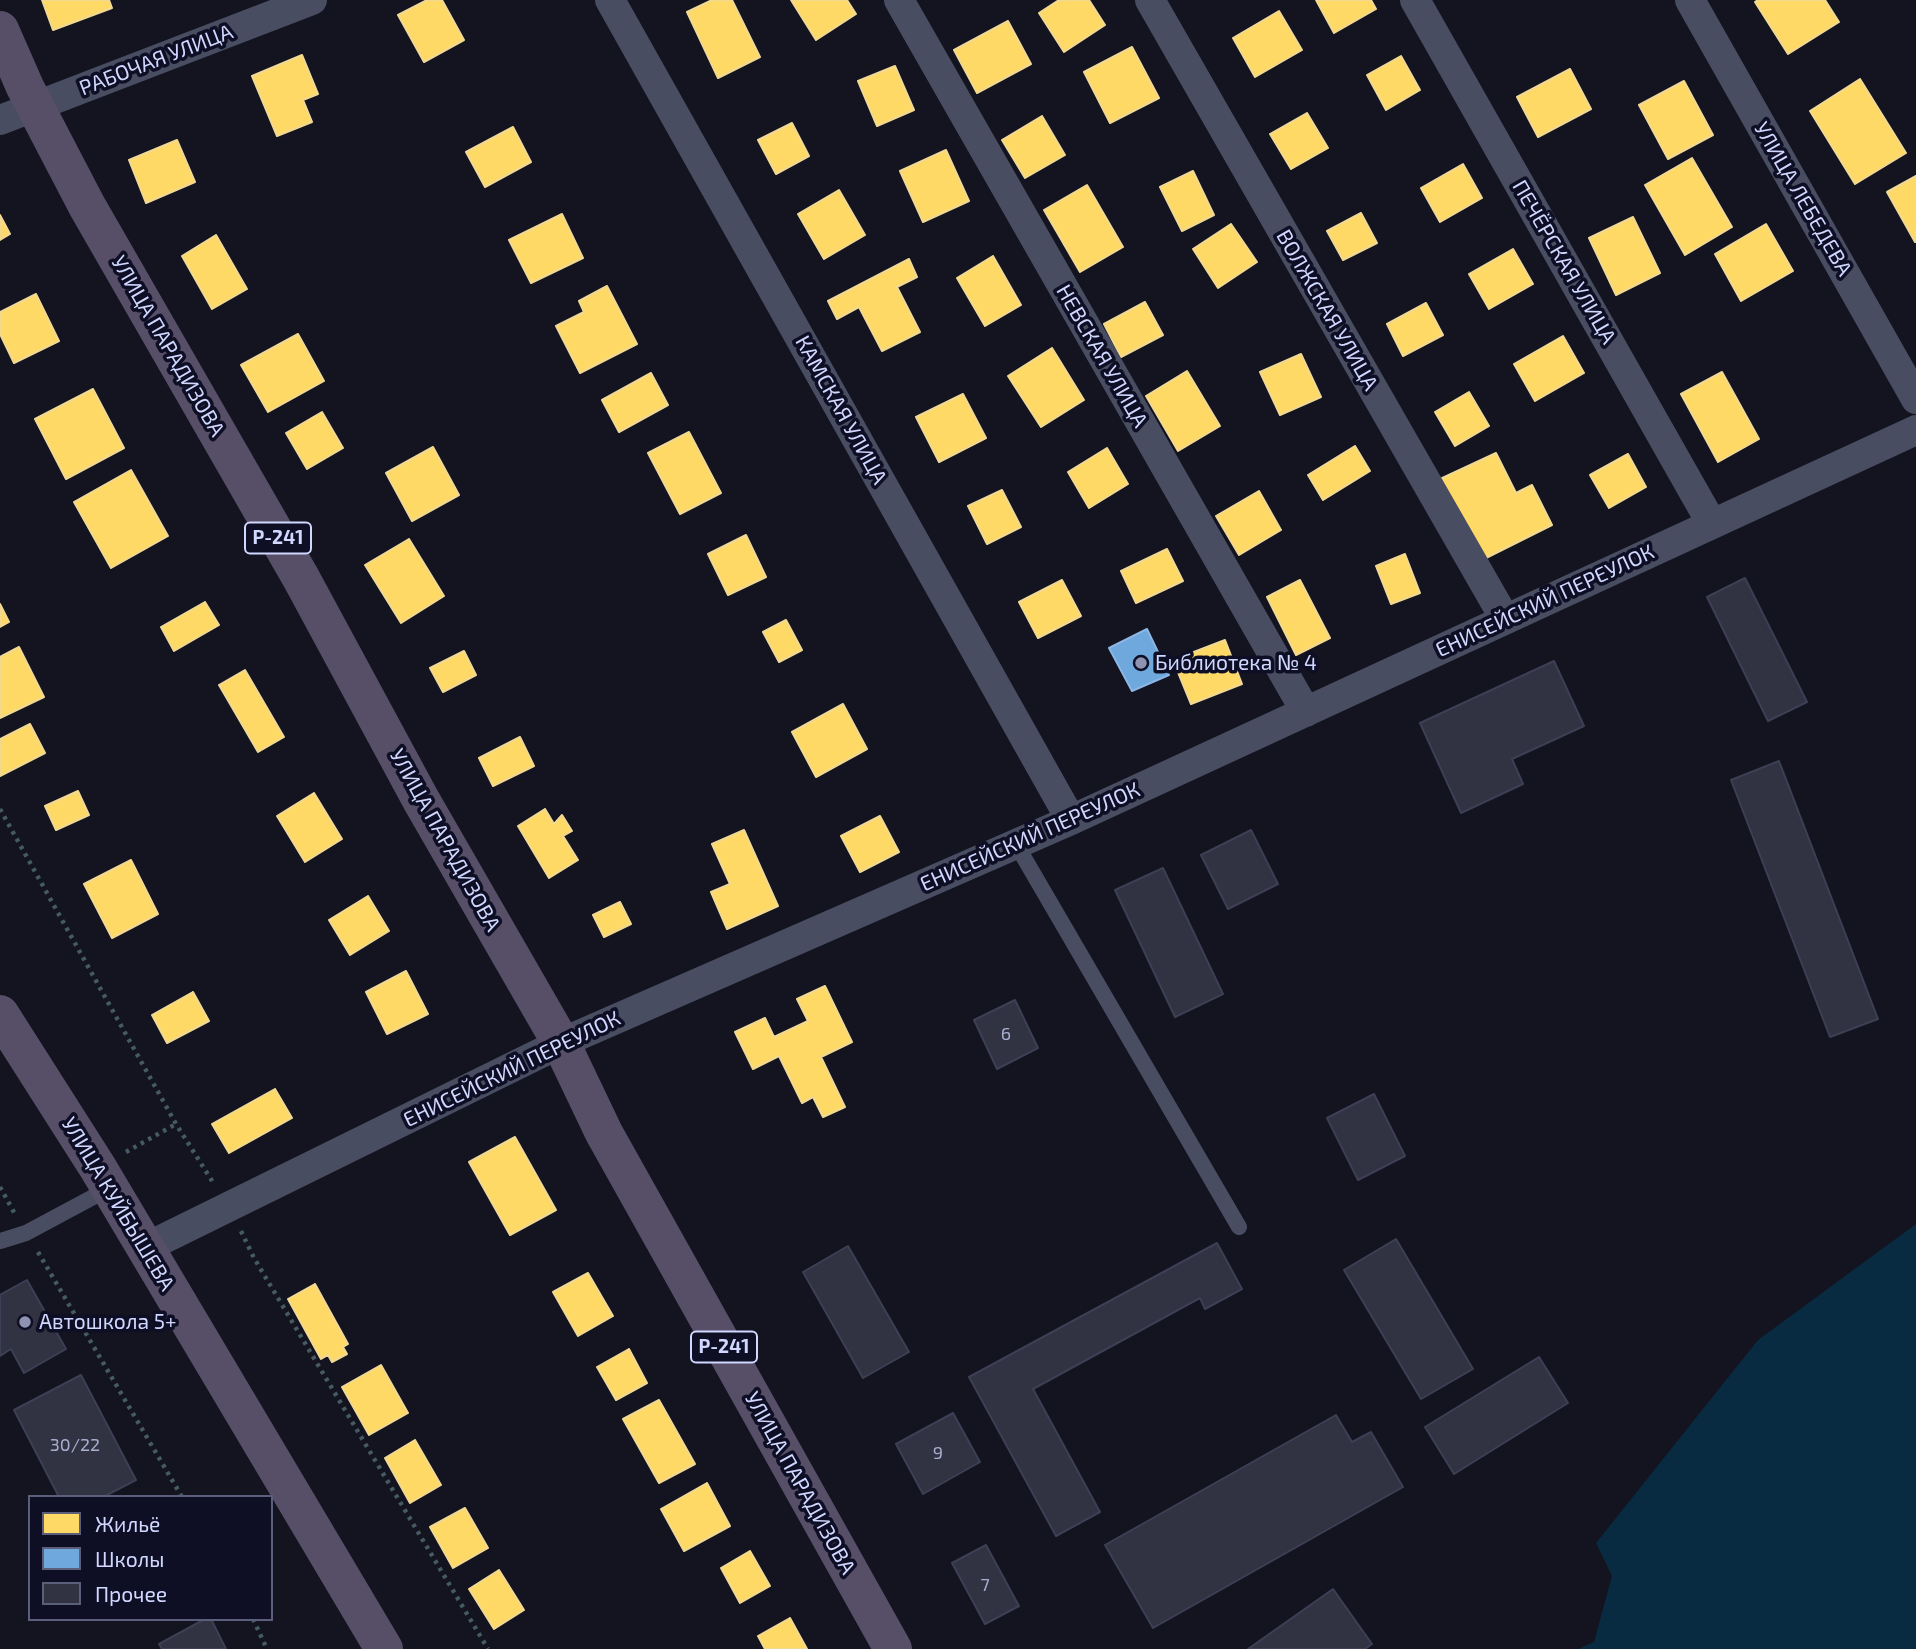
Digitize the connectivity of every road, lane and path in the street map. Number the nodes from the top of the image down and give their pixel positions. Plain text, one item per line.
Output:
1 (312, 0) edge
2 (610, 0) edge
3 (899, 0) edge
4 (1150, 0) edge
5 (1415, 0) edge
6 (1690, 0) edge
7 (0, 30) edge
8 (35, 106) junction
9 (0, 120) edge
10 (1916, 399) edge
11 (1916, 430) edge
12 (1712, 524) junction
13 (1505, 619) junction
14 (1306, 712) junction
15 (1071, 820) junction
16 (1016, 844) junction
17 (0, 1014) edge
18 (561, 1043) junction
19 (176, 1124) dead end
20 (116, 1171) junction
21 (0, 1188) edge
22 (1239, 1227) dead end
23 (26, 1233) junction
24 (0, 1241) edge
25 (145, 1248) junction
26 (181, 1495) edge
27 (254, 1621) edge
28 (267, 1649) edge
29 (384, 1649) edge
30 (893, 1649) edge

1 - 8 street, РАБОЧАЯ УЛИЦА
2 - 15 street, КАМСКАЯ УЛИЦА
3 - 14 street, НЕВСКАЯ УЛИЦА
4 - 13 street, ВОЛЖСКАЯ УЛИЦА
5 - 12 street, ПЕЧЁРСКАЯ УЛИЦА
6 - 10 street, УЛИЦА ЛЕБЕДЕВА
7 - 8 highway, УЛИЦА ПАРАДИЗОВА / Р-241
8 - 9 street, РАБОЧАЯ УЛИЦА
8 - 18 highway, УЛИЦА ПАРАДИЗОВА / Р-241
11 - 12 street, ЕНИСЕЙСКИЙ ПЕРЕУЛОК
12 - 13 street, ЕНИСЕЙСКИЙ ПЕРЕУЛОК
13 - 14 street, ЕНИСЕЙСКИЙ ПЕРЕУЛОК
14 - 15 street, ЕНИСЕЙСКИЙ ПЕРЕУЛОК
15 - 16 street, ЕНИСЕЙСКИЙ ПЕРЕУЛОК
16 - 18 street, ЕНИСЕЙСКИЙ ПЕРЕУЛОК
16 - 22 lane
17 - 20 highway, УЛИЦА КУЙБЫШЕВА
18 - 25 street, ЕНИСЕЙСКИЙ ПЕРЕУЛОК
18 - 30 highway, УЛИЦА ПАРАДИЗОВА / Р-241
19 - 20 path
20 - 23 lane
20 - 25 highway, УЛИЦА КУЙБЫШЕВА
21 - 23 path
23 - 24 lane
23 - 26 path
25 - 29 highway, УЛИЦА КУЙБЫШЕВА
27 - 28 path

